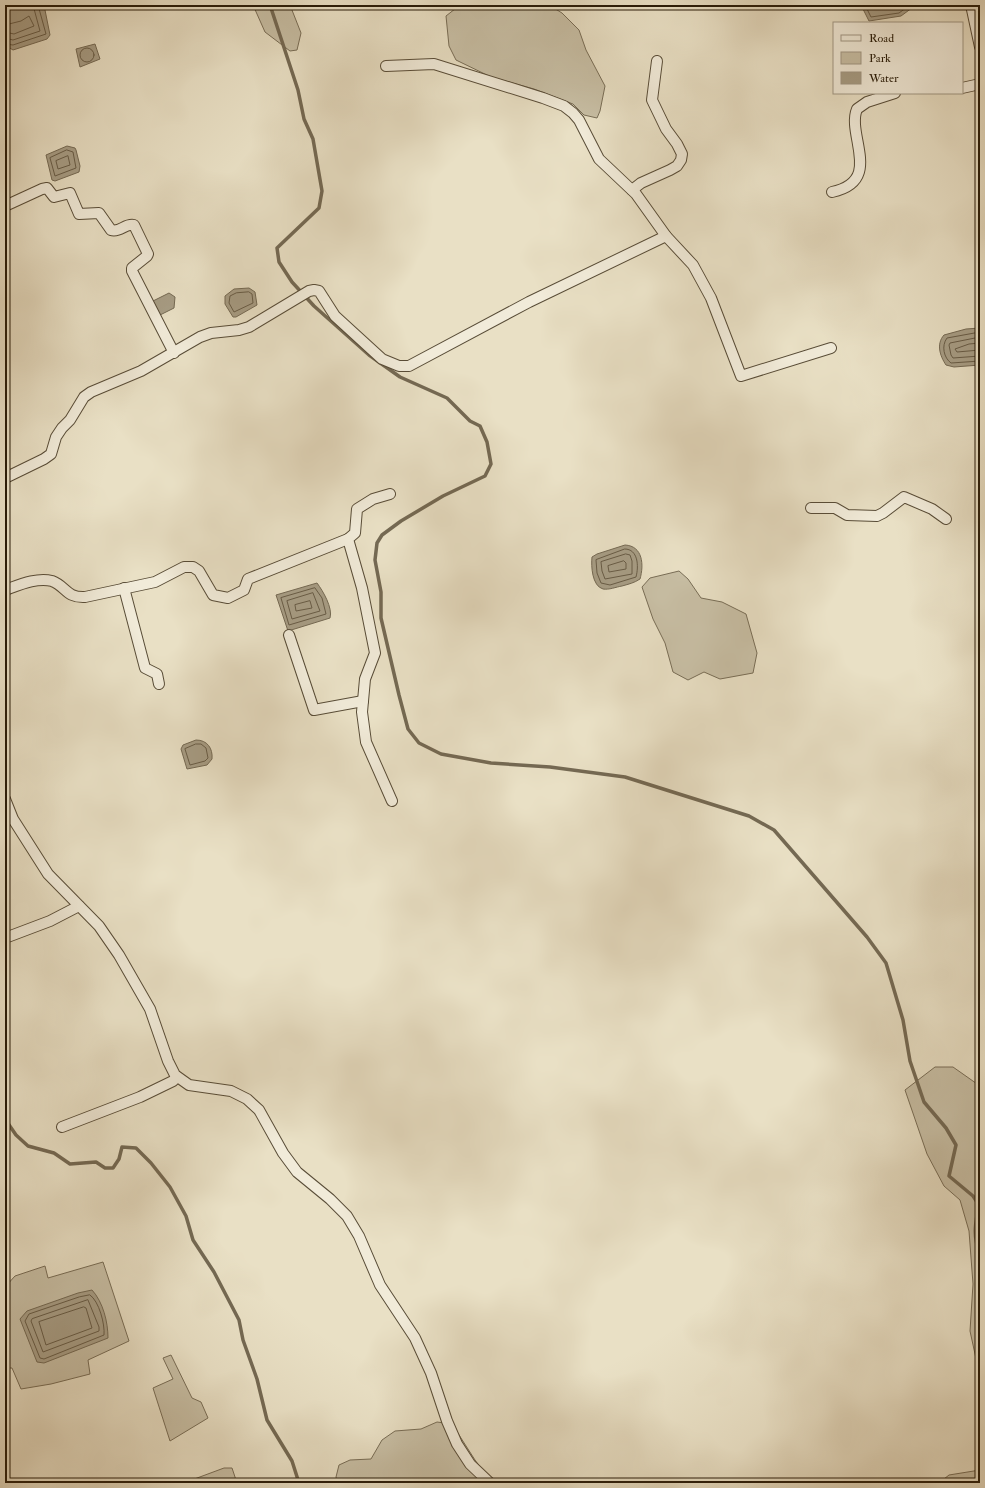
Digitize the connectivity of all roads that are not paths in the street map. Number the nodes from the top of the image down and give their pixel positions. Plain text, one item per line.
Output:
1 (971, 5) edge
2 (980, 47) edge
3 (657, 61) dead end
4 (386, 66) dead end
5 (980, 84) edge
6 (963, 88) edge
7 (892, 94) edge
8 (632, 190) junction
9 (832, 192) dead end
10 (5, 206) edge
11 (666, 236) junction
12 (831, 348) dead end
13 (174, 353) junction
14 (5, 478) edge
15 (390, 494) dead end
16 (811, 508) dead end
17 (946, 519) dead end
18 (348, 539) junction
19 (124, 588) junction
20 (5, 590) edge
21 (289, 635) dead end
22 (160, 684) dead end
23 (363, 701) junction
24 (5, 799) edge
25 (392, 801) dead end
26 (79, 906) junction
27 (5, 938) edge
28 (177, 1077) junction
29 (62, 1127) dead end
30 (490, 1483) edge

1 - 2 street
3 - 8 street
4 - 8 street
5 - 6 street
7 - 9 street
8 - 11 street
10 - 13 street
11 - 12 street
11 - 13 street
13 - 14 street
15 - 18 street
16 - 17 street
18 - 19 street
18 - 23 street
19 - 20 street
19 - 22 street
21 - 23 street
23 - 25 street
24 - 26 street
26 - 27 street
26 - 28 street
28 - 29 street
28 - 30 street

